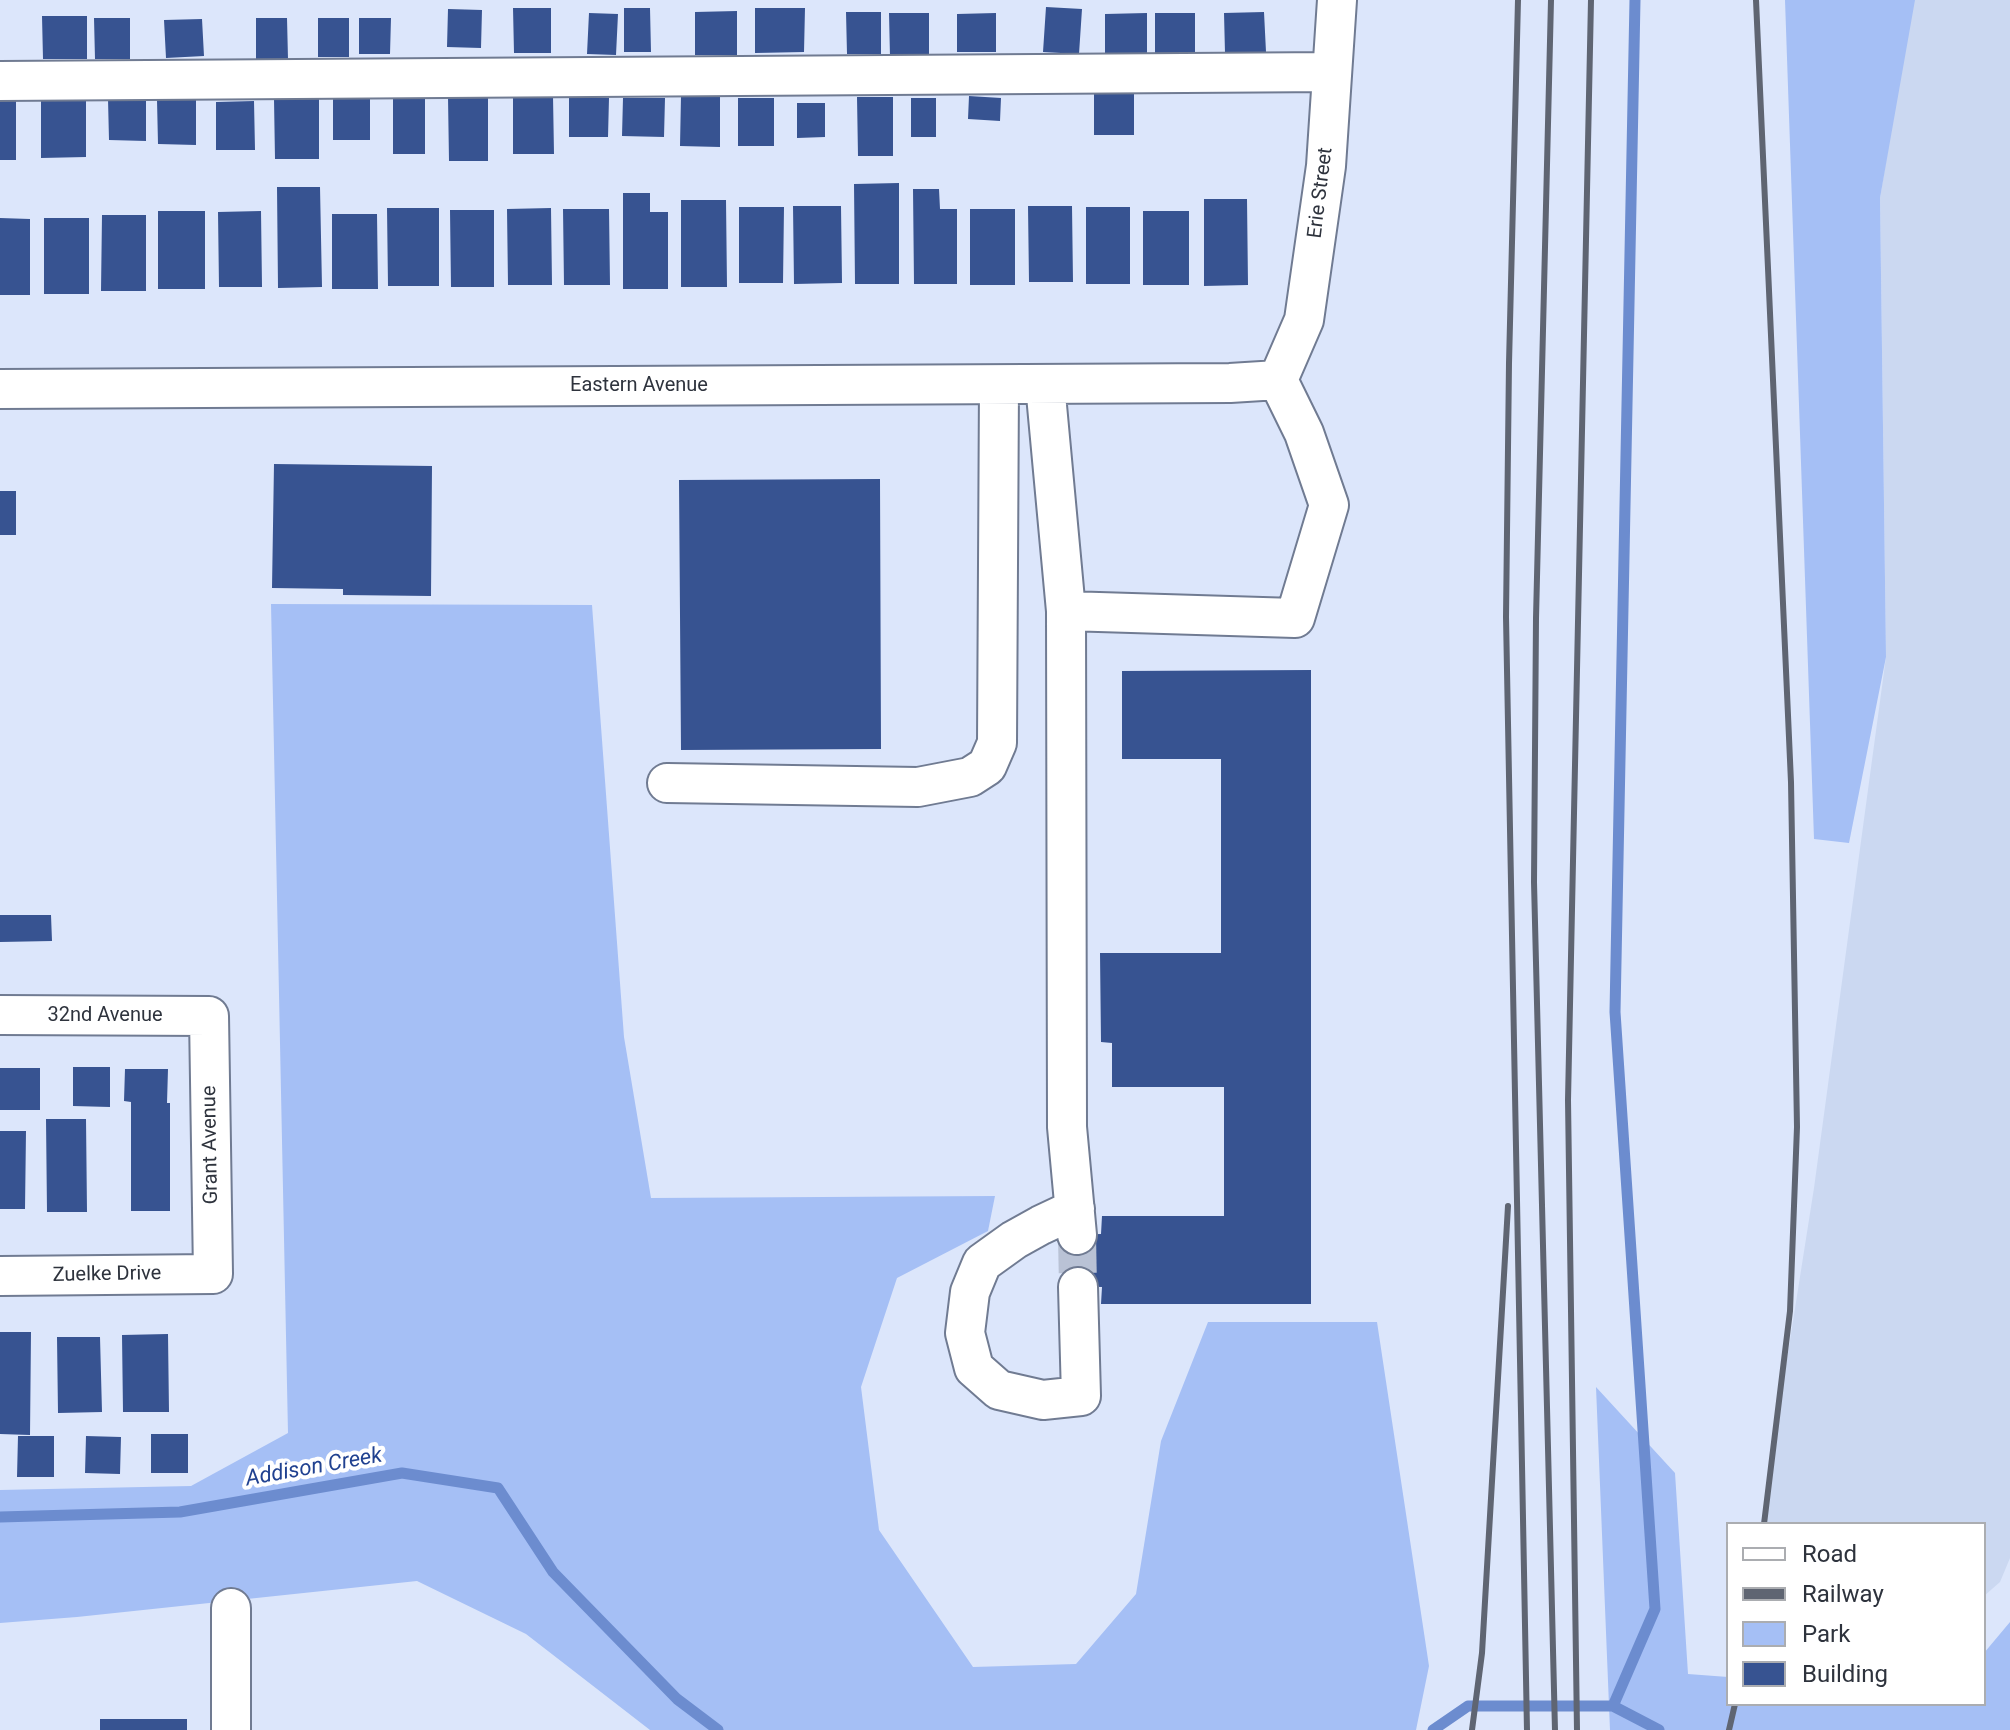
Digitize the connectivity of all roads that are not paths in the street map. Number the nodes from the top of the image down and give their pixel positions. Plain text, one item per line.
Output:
1 (1337, 0) edge
2 (1332, 72) junction
3 (0, 81) edge
4 (1278, 380) junction
5 (1045, 384) junction
6 (999, 385) junction
7 (0, 389) edge
8 (1066, 611) junction
9 (667, 783) dead end
10 (0, 1015) edge
11 (209, 1016) joint
12 (213, 1274) joint
13 (0, 1276) edge
14 (1078, 1287) tunnel mouth
15 (231, 1608) dead end
16 (231, 1730) edge

1 - 2 street, Erie Street
2 - 3 street
2 - 4 street, Erie Street
4 - 5 street, Eastern Avenue
4 - 8 street
5 - 6 street, Eastern Avenue
5 - 8 street
6 - 7 street, Eastern Avenue
6 - 9 street
8 - 14 street
10 - 11 street, 32nd Avenue
11 - 12 street, Grant Avenue
12 - 13 street, Zuelke Drive
15 - 16 street

